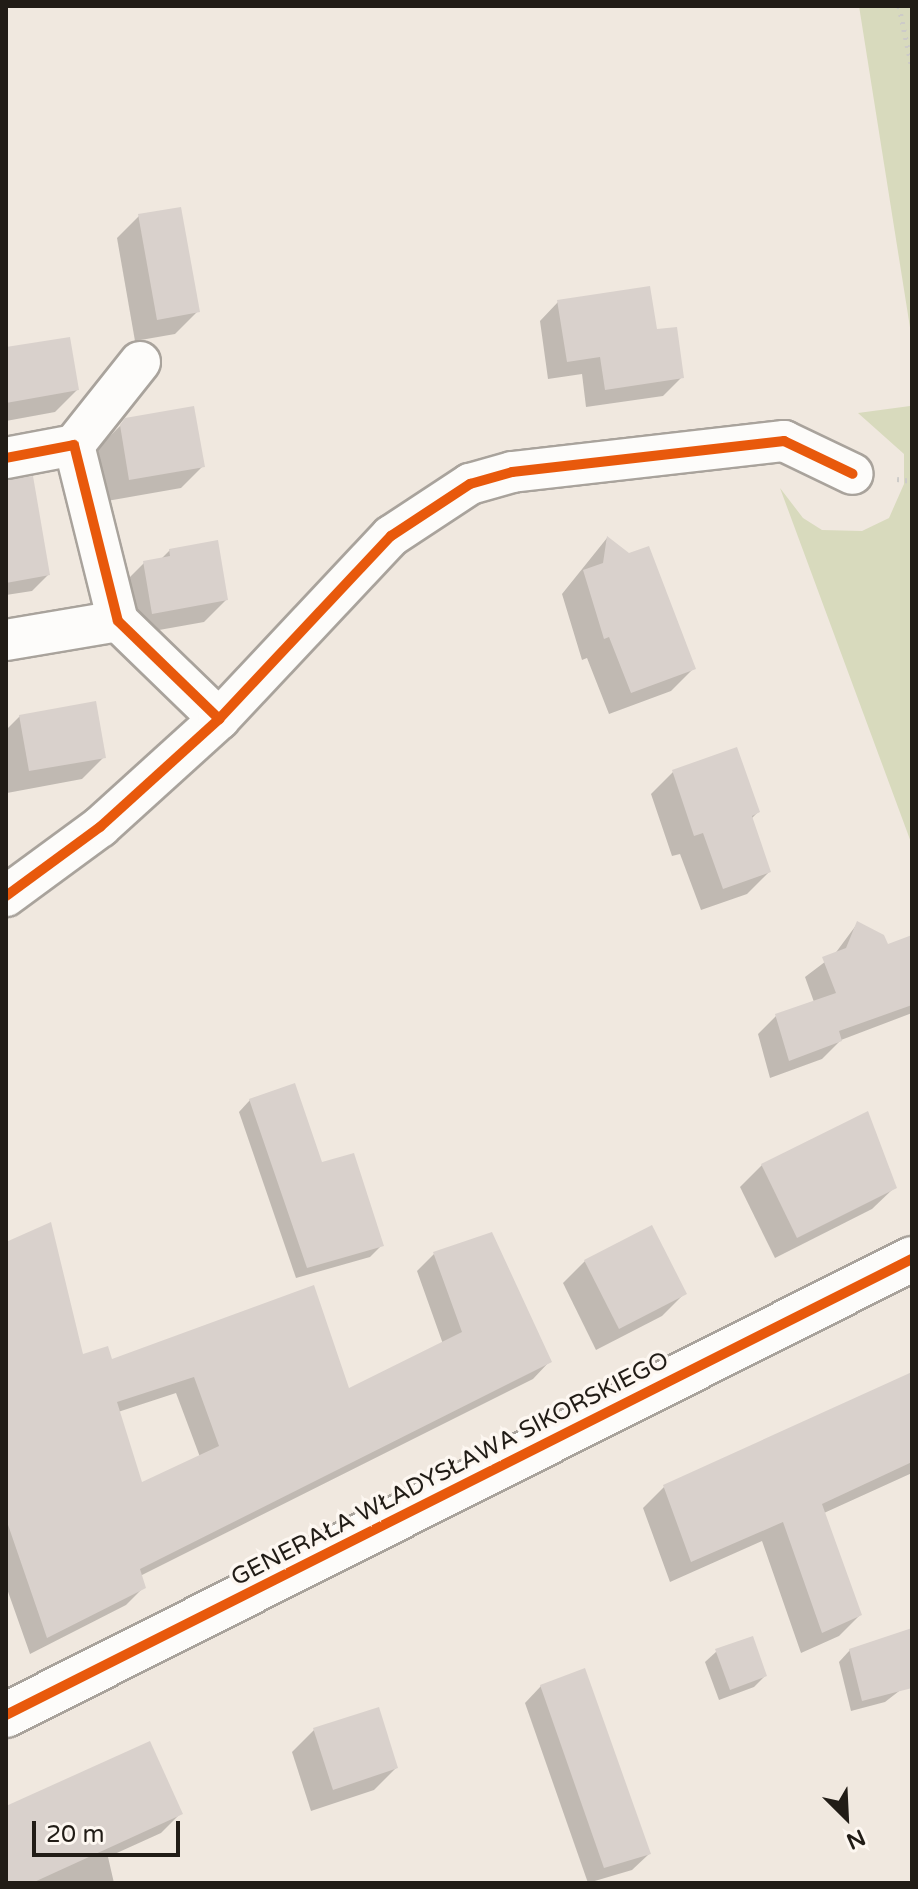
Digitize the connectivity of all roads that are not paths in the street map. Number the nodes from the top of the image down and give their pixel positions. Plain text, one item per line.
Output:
1 (140, 362) dead end
2 (74, 445) junction
3 (6, 458) edge
4 (853, 474) dead end
5 (118, 621) junction
6 (6, 640) edge
7 (219, 719) junction
8 (6, 896) edge
9 (912, 1259) edge
10 (6, 1715) edge

1 - 2 street
2 - 3 street
2 - 5 street
4 - 7 street
5 - 6 street
5 - 7 street
7 - 8 street
9 - 10 street, GENERAŁA WŁADYSŁAWA SIKORSKIEGO

